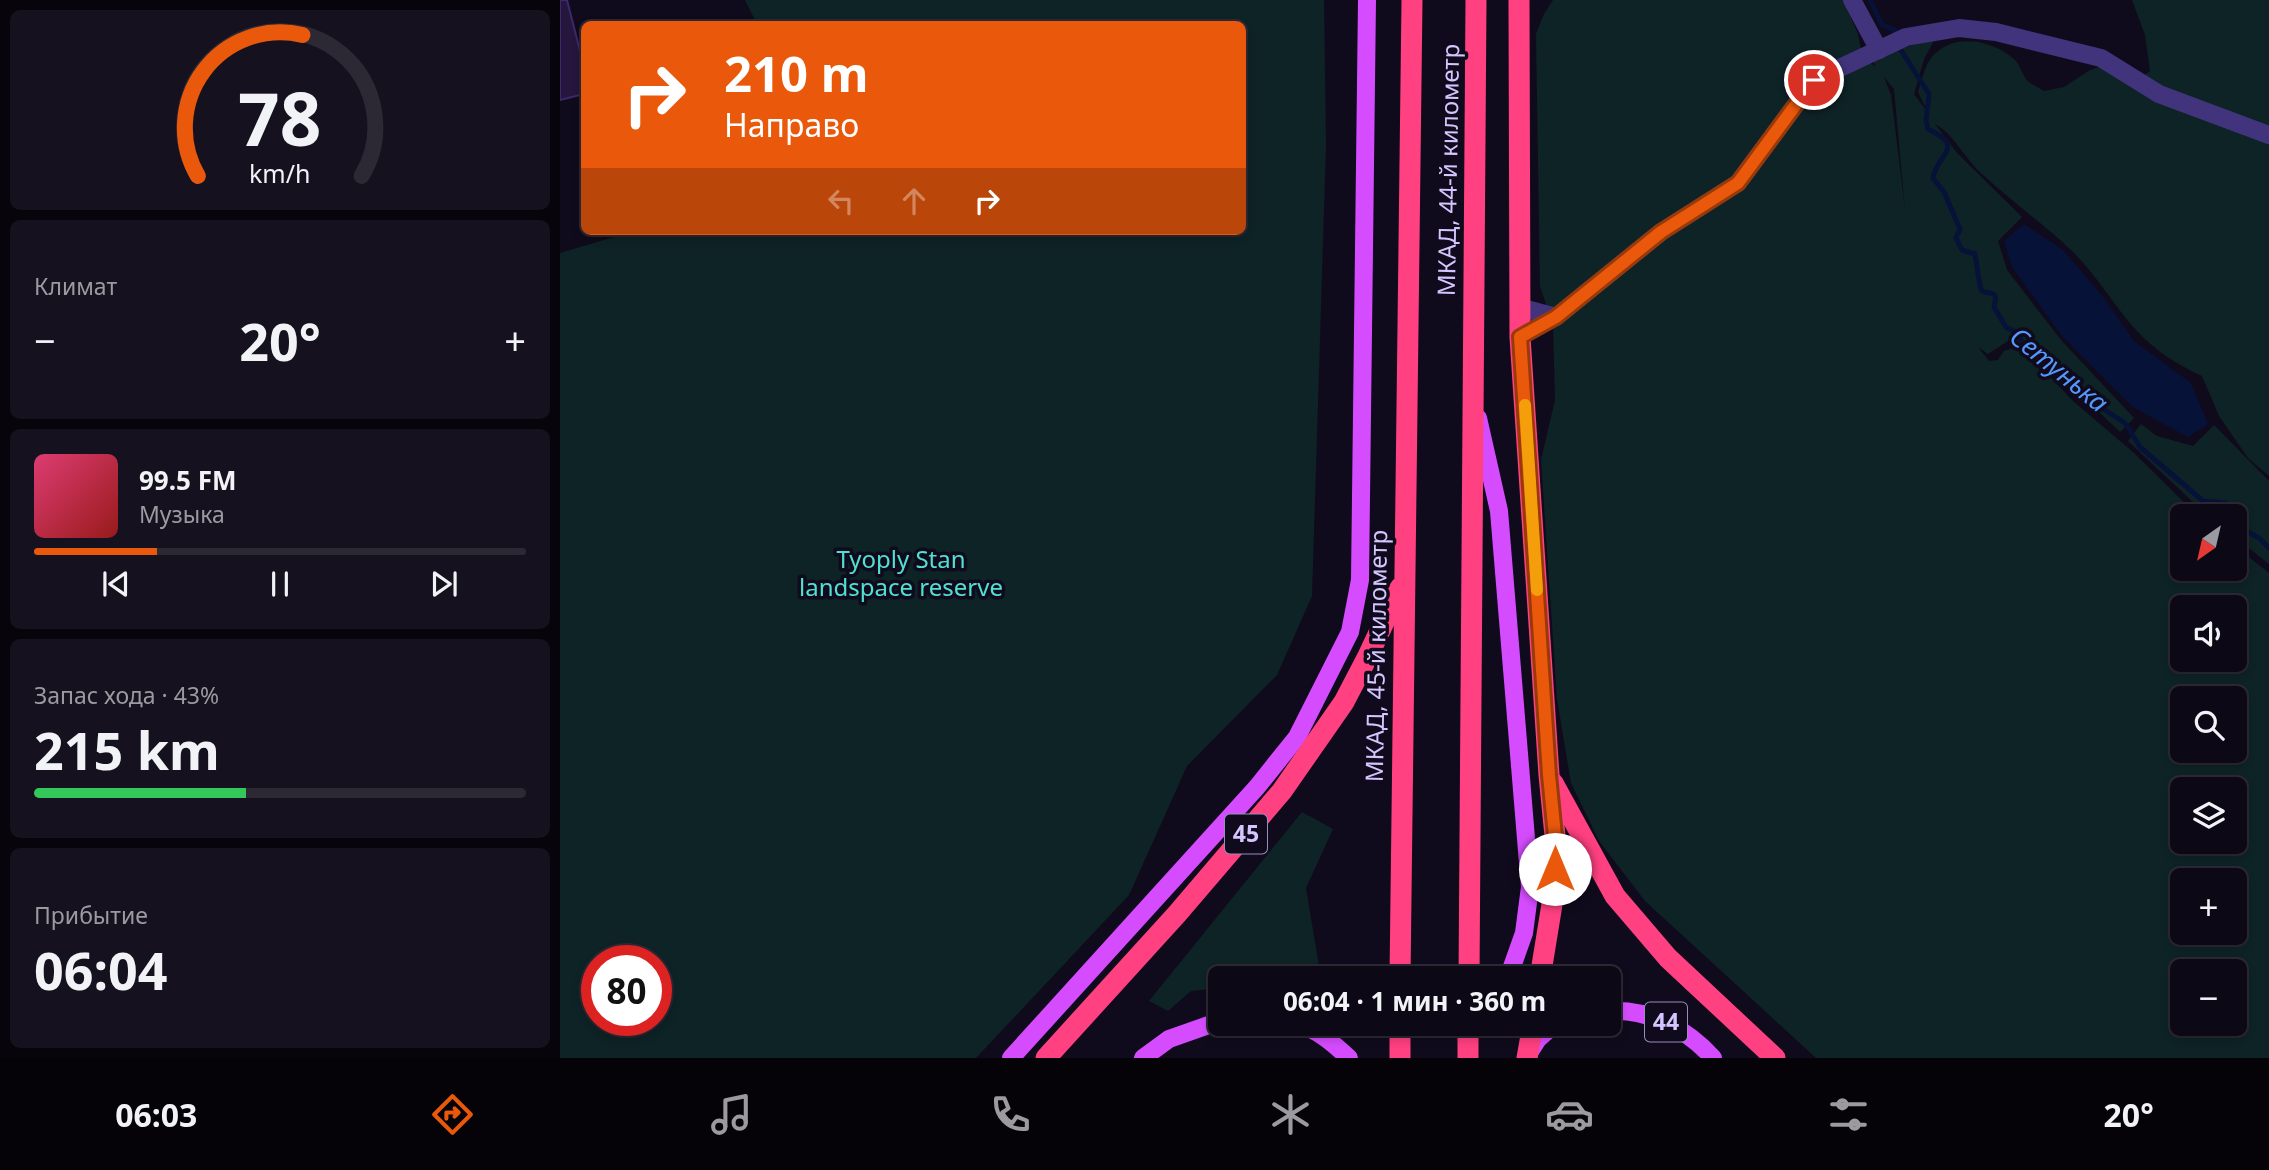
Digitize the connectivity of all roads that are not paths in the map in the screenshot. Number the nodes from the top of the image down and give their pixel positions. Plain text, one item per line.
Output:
1 (1367, 0) edge
2 (1412, 0) edge
3 (1476, 0) edge
4 (1519, 0) edge
5 (1852, 0) edge
6 (1879, 50) junction
7 (2269, 135) edge
8 (1519, 307) junction
9 (1556, 317) junction
10 (1406, 335) joint
11 (1520, 337) junction
12 (1473, 394) junction
13 (1404, 580) junction
14 (1549, 775) junction
15 (1400, 966) edge
16 (1469, 966) edge
17 (1512, 966) edge
18 (1542, 966) edge
19 (1621, 1011) edge
20 (1208, 1025) edge
21 (1322, 1036) edge
22 (1400, 1036) edge
23 (1468, 1036) edge
24 (1473, 1036) edge
25 (1531, 1036) edge
26 (1541, 1036) edge
27 (1527, 1057) edge
28 (1011, 1058) edge
29 (1046, 1058) edge
30 (1143, 1058) edge
31 (1349, 1058) edge
32 (1400, 1058) edge
33 (1458, 1058) edge
34 (1468, 1058) edge
35 (1713, 1058) edge
36 (1775, 1058) edge

1 - 28 main road
2 - 10 highway, МКАД, 44-й километр
3 - 12 highway, МКАД, 44-й километр
4 - 8 highway
5 - 6 lane
6 - 7 lane
6 - 9 lane
8 - 9 lane
8 - 11 highway
9 - 11 lane
10 - 13 highway, МКАД, 45-й километр
11 - 14 highway
12 - 16 highway
12 - 17 main road
13 - 15 highway, МКАД, 45-й километр
13 - 29 highway, 45
14 - 18 highway
14 - 36 highway
19 - 35 main road, 44
20 - 30 main road
21 - 31 main road
22 - 32 highway
23 - 34 highway
24 - 33 main road
25 - 27 highway
26 - 27 main road

